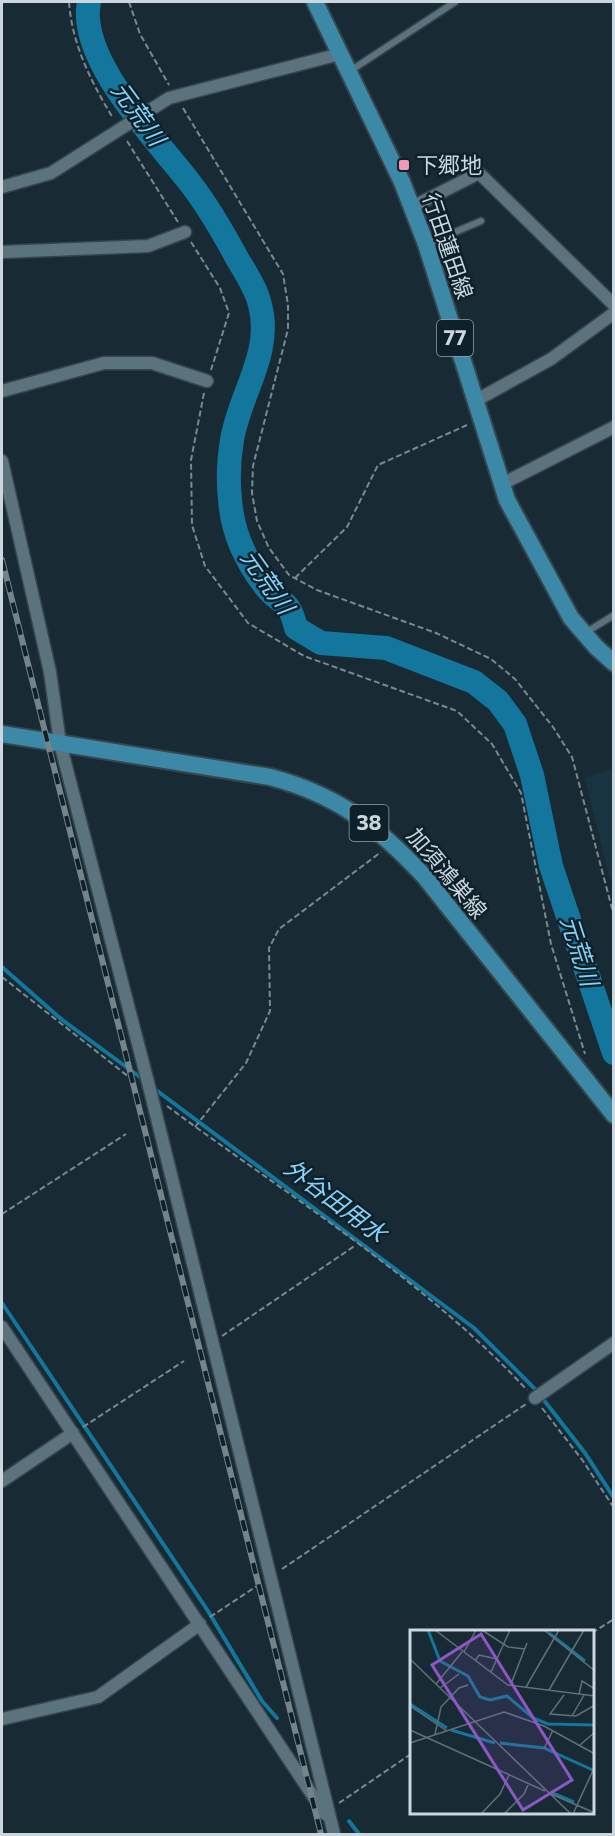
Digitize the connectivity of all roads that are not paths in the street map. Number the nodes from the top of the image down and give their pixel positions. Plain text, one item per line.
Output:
1 (315, 2) edge
2 (455, 2) edge
3 (340, 54) junction
4 (349, 72) junction
5 (2, 187) edge
6 (412, 207) junction
7 (481, 221) dead end
8 (185, 232) road end
9 (426, 244) junction
10 (2, 252) edge
11 (614, 305) edge
12 (614, 312) edge
13 (207, 381) road end
14 (2, 391) edge
15 (475, 401) junction
16 (614, 427) edge
17 (2, 460) edge
18 (502, 484) junction
19 (614, 615) edge
20 (584, 634) junction
21 (614, 663) edge
22 (2, 734) edge
23 (60, 743) junction
24 (614, 1115) edge
25 (2, 1327) edge
26 (614, 1343) edge
27 (535, 1398) road end
28 (73, 1434) junction
29 (2, 1481) edge
30 (200, 1624) junction
31 (2, 1719) edge
32 (331, 1822) edge
33 (339, 1834) edge

1 - 3 main road, 行田蓮田線 / 77
2 - 4 lane
3 - 4 main road, 行田蓮田線 / 77
3 - 5 street
4 - 6 main road, 行田蓮田線 / 77
6 - 9 main road, 行田蓮田線 / 77
6 - 11 street
7 - 9 lane
8 - 10 street
9 - 15 main road, 行田蓮田線 / 77
12 - 15 street
13 - 14 street
15 - 18 main road, 行田蓮田線 / 77
16 - 18 street
17 - 23 street
18 - 20 main road, 行田蓮田線 / 77
19 - 20 lane
20 - 21 main road, 行田蓮田線 / 77
22 - 23 main road, 加須鴻巣線 / 38
23 - 24 main road, 加須鴻巣線 / 38
23 - 32 street
25 - 28 street
26 - 27 street
28 - 29 street
28 - 30 street
30 - 31 street
30 - 32 street
32 - 33 street

